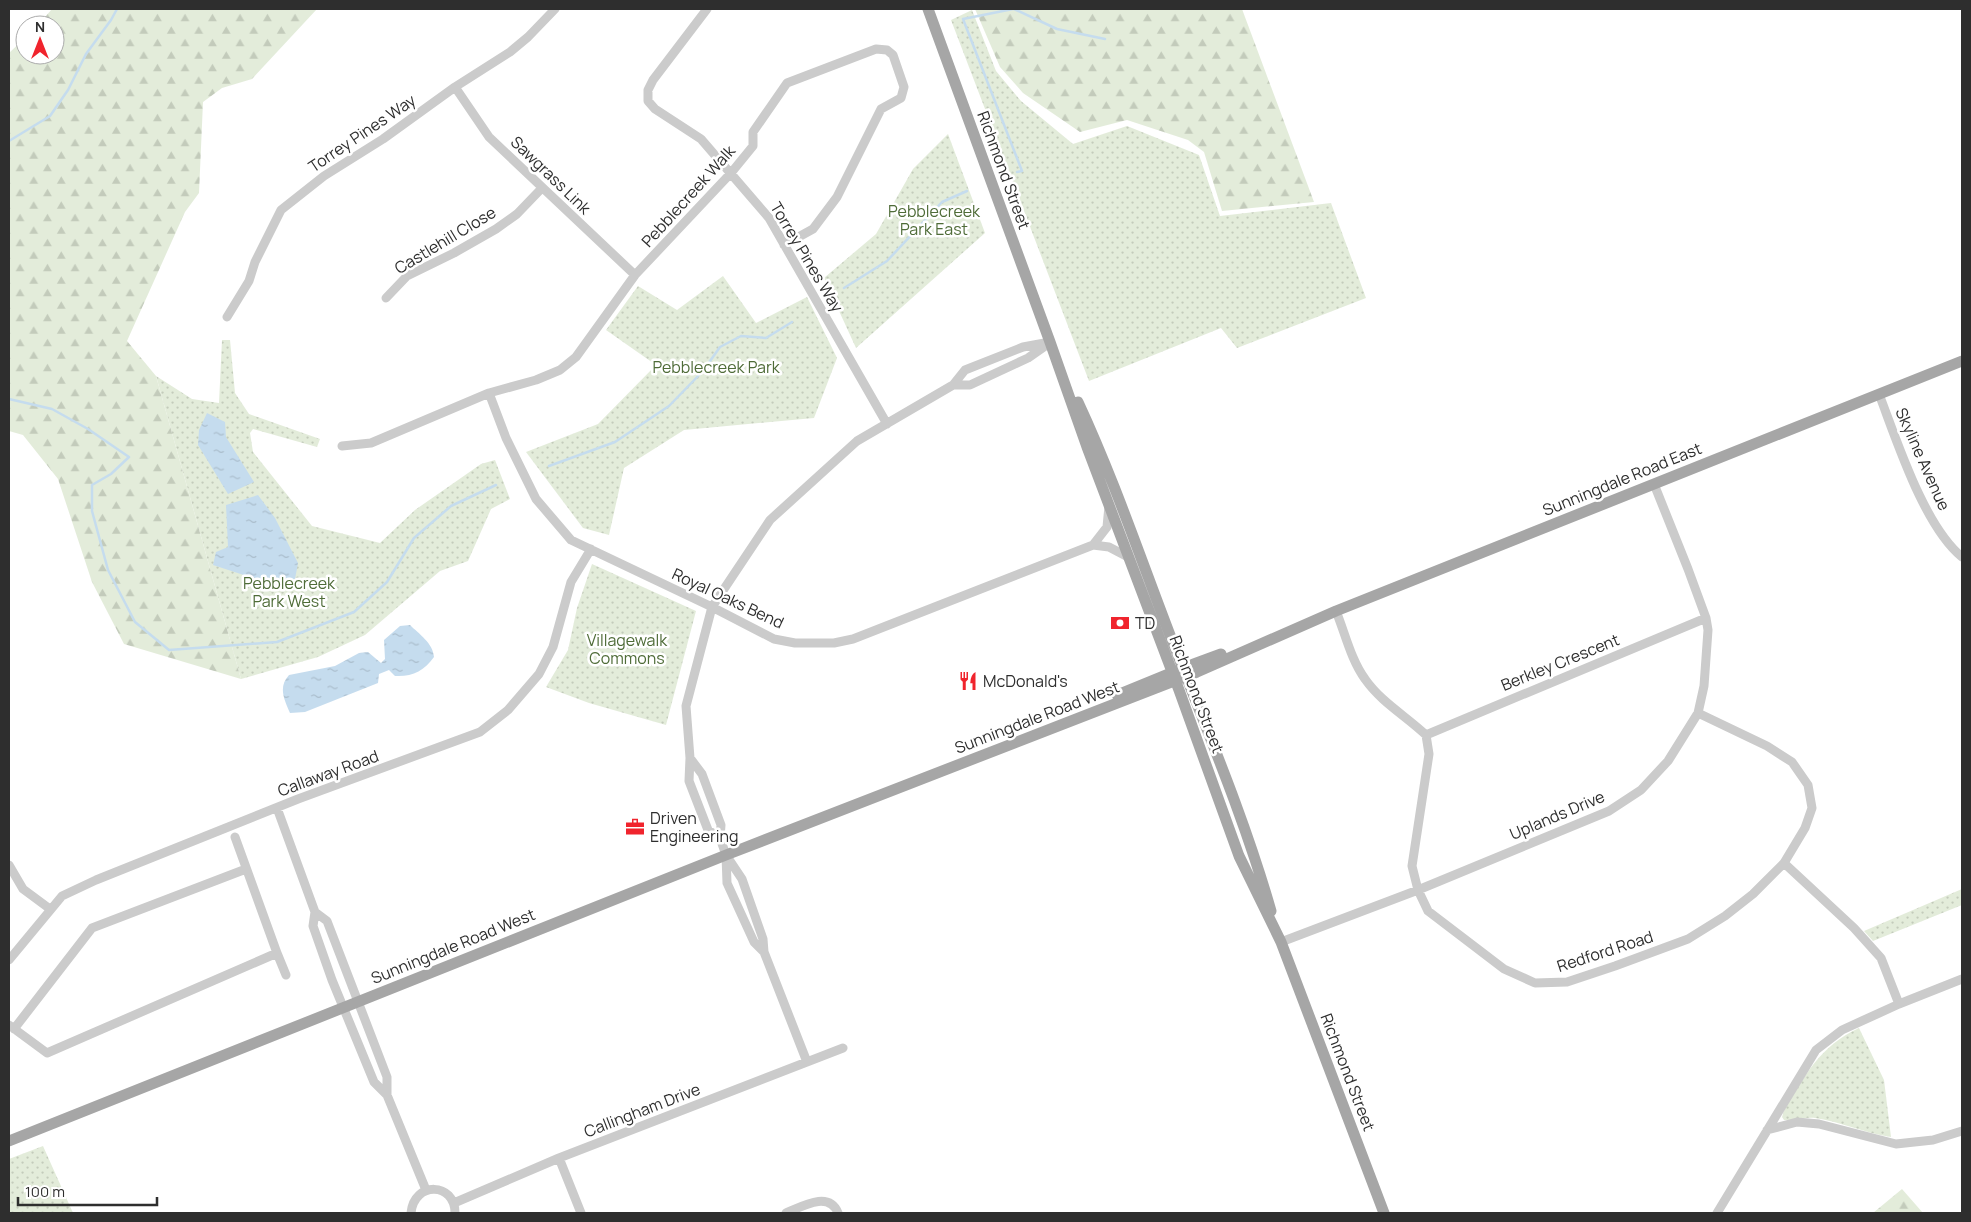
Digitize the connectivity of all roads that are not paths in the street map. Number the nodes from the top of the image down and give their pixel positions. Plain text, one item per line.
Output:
1 (555, 9) edge
2 (707, 9) edge
3 (928, 9) edge
4 (455, 87) junction
5 (732, 173) junction
6 (542, 188) junction
7 (784, 245) junction
8 (635, 275) junction
9 (386, 298) dead end
10 (227, 317) dead end
11 (1050, 342) junction
12 (1962, 361) edge
13 (953, 385) junction
14 (489, 393) junction
15 (1879, 394) junction
16 (887, 424) junction
17 (342, 446) dead end
18 (1654, 484) junction
19 (1108, 506) junction
20 (1094, 545) junction
21 (591, 549) junction
22 (1128, 557) junction
23 (1962, 557) edge
24 (712, 606) junction
25 (1336, 611) junction
26 (1706, 618) junction
27 (1184, 672) junction
28 (1173, 676) junction
29 (1698, 713) junction
30 (1426, 735) junction
31 (690, 758) junction
32 (277, 808) junction
33 (235, 838) dead end
34 (720, 838) junction
35 (726, 855) junction
36 (1784, 863) junction
37 (9, 865) edge
38 (246, 870) junction
39 (1418, 890) junction
40 (50, 908) junction
41 (315, 912) junction
42 (1281, 942) junction
43 (764, 952) junction
44 (277, 953) junction
45 (9, 960) edge
46 (286, 975) dead end
47 (1962, 979) edge
48 (358, 1002) junction
49 (1899, 1004) junction
50 (343, 1009) junction
51 (11, 1027) edge
52 (843, 1048) dead end
53 (807, 1062) junction
54 (387, 1095) junction
55 (1766, 1130) junction
56 (1962, 1131) edge
57 (9, 1141) edge
58 (559, 1158) junction
59 (426, 1190) junction
60 (454, 1203) junction
61 (411, 1213) edge
62 (455, 1213) edge
63 (581, 1213) edge
64 (786, 1213) edge
65 (838, 1213) edge
66 (1384, 1213) edge
67 (1716, 1213) edge

1 - 4 street, Torrey Pines Way
2 - 5 street, Torrey Pines Way
3 - 11 main road, Richmond Street
4 - 6 street, Sawgrass Link
4 - 10 street, Torrey Pines Way
5 - 7 street, Torrey Pines Way
5 - 7 street, Pebblecreek Walk
5 - 8 street, Pebblecreek Walk
6 - 8 street, Sawgrass Link
6 - 9 street, Castlehill Close
7 - 16 street, Torrey Pines Way
8 - 14 street, Pebblecreek Walk
11 - 13 street
11 - 13 street
11 - 19 main road, Richmond Street
11 - 27 main road, Richmond Street
12 - 15 main road, Sunningdale Road East
13 - 16 street
14 - 17 street, Pebblecreek Walk
14 - 21 street, Royal Oaks Bend
15 - 18 main road, Sunningdale Road East
15 - 23 street, Skyline Avenue
16 - 24 street
18 - 25 main road, Sunningdale Road East
18 - 26 street, Uplands Drive
19 - 20 street
19 - 22 main road, Richmond Street
20 - 22 street
20 - 24 street, Royal Oaks Bend
21 - 24 street, Royal Oaks Bend
21 - 32 street, Callaway Road
22 - 28 main road, Richmond Street
24 - 31 street
25 - 27 main road, Sunningdale Road East
25 - 30 street
26 - 29 street, Uplands Drive
26 - 30 street, Berkley Crescent
27 - 28 main road, Sunningdale Road East
27 - 42 main road, Richmond Street
28 - 35 main road, Sunningdale Road West
28 - 42 main road, Richmond Street
29 - 36 street, Redford Road
29 - 39 street, Uplands Drive
30 - 39 street, Redford Road
31 - 34 street
31 - 34 street
32 - 40 street, Callaway Road
32 - 41 street
33 - 38 street
34 - 35 street
35 - 43 street
35 - 43 street
35 - 48 main road, Sunningdale Road West
36 - 39 street, Redford Road
36 - 49 street
37 - 40 street
38 - 44 street
38 - 51 street
39 - 42 street, Uplands Drive
40 - 45 street, Callaway Road
41 - 48 street
41 - 50 street
42 - 66 main road, Richmond Street
43 - 53 street
44 - 46 street
44 - 51 street
47 - 49 street
48 - 50 main road, Sunningdale Road West
48 - 54 street
49 - 55 street
50 - 54 street
50 - 57 main road, Sunningdale Road West
52 - 53 street, Callingham Drive
53 - 58 street, Callingham Drive
54 - 59 street
55 - 56 street
55 - 67 street
58 - 60 street, Callingham Drive
58 - 63 street
59 - 60 street
59 - 61 street
60 - 62 street
64 - 65 street

